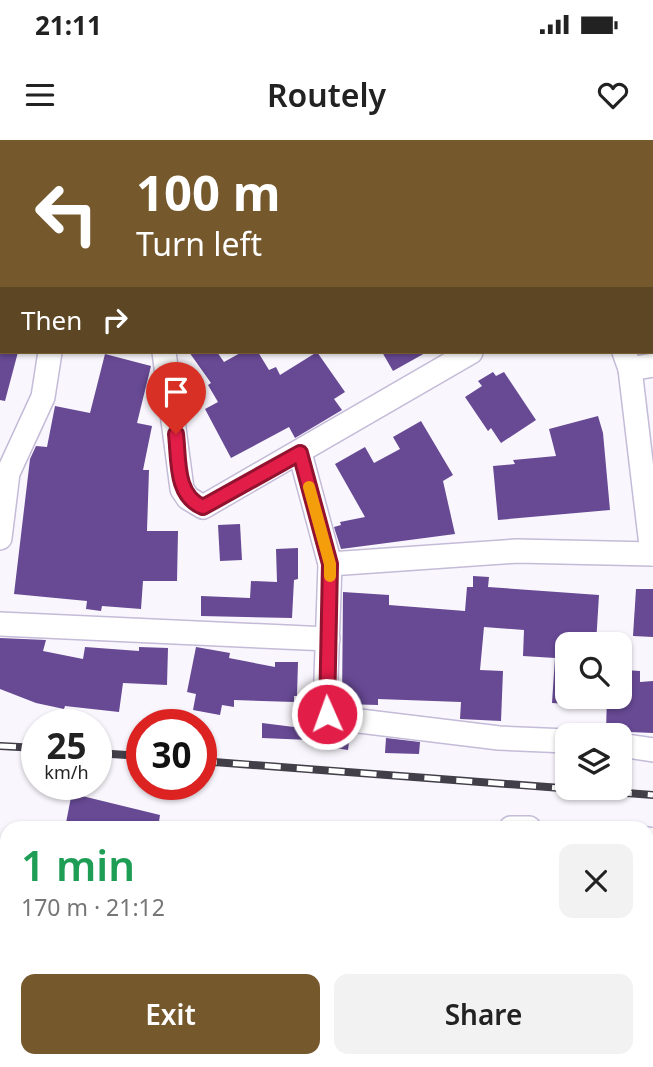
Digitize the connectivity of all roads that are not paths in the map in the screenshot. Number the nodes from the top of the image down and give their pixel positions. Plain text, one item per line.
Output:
1 (50, 354) edge
2 (164, 354) edge
3 (468, 354) edge
4 (627, 360) edge
5 (653, 365) edge
6 (300, 453) junction
7 (0, 538) edge
8 (652, 554) edge
9 (330, 564) junction
10 (0, 624) edge
11 (328, 639) junction
12 (555, 740) edge
13 (632, 747) edge
14 (653, 750) edge

1 - 7 street
2 - 6 street
3 - 6 street
4 - 5 street
4 - 8 street
6 - 9 street
8 - 9 street
9 - 11 street
10 - 11 street
11 - 12 street
13 - 14 street

